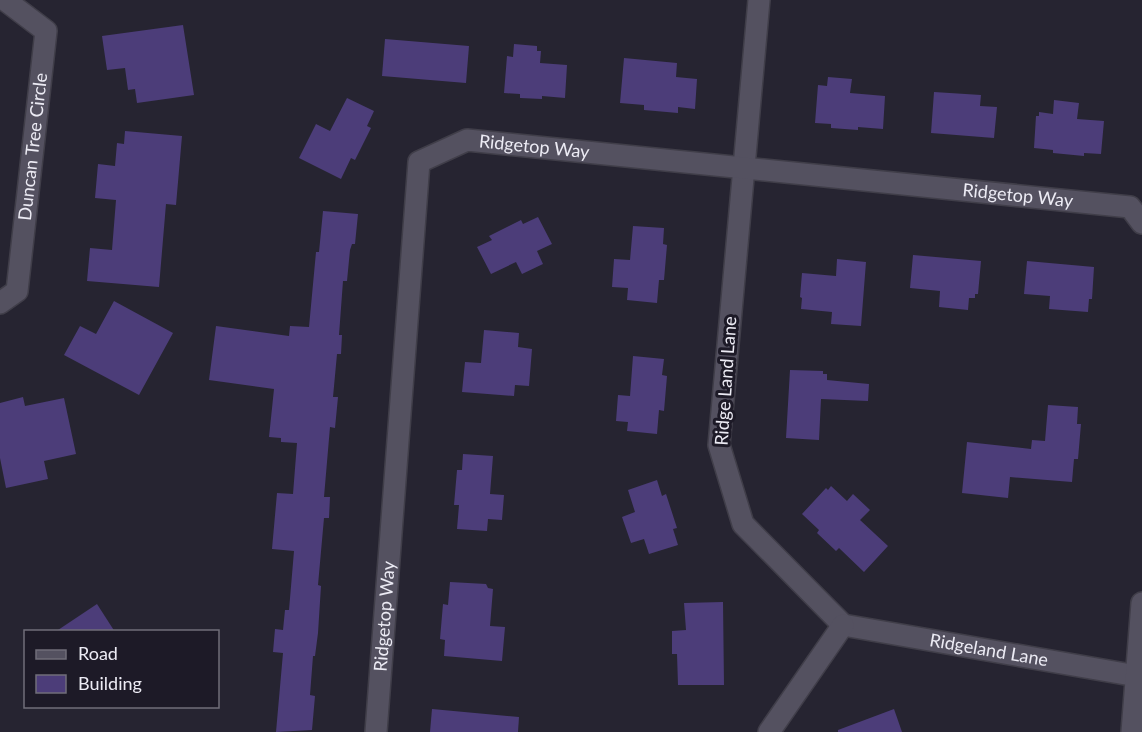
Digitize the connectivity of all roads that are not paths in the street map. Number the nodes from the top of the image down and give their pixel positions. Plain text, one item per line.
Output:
1 (5, 0) edge
2 (759, 0) edge
3 (742, 169) junction
4 (1142, 223) edge
5 (0, 303) edge
6 (1142, 603) edge
7 (843, 625) junction
8 (1137, 676) junction
9 (376, 732) edge
10 (769, 732) edge
11 (1132, 732) edge

1 - 5 street, Duncan Tree Circle
2 - 3 street, Ridge Land Lane
3 - 4 street, Ridgetop Way
3 - 7 street, Ridge Land Lane
3 - 9 street, Ridgetop Way
6 - 8 street
7 - 8 street, Ridgeland Lane
7 - 10 street
8 - 11 street

